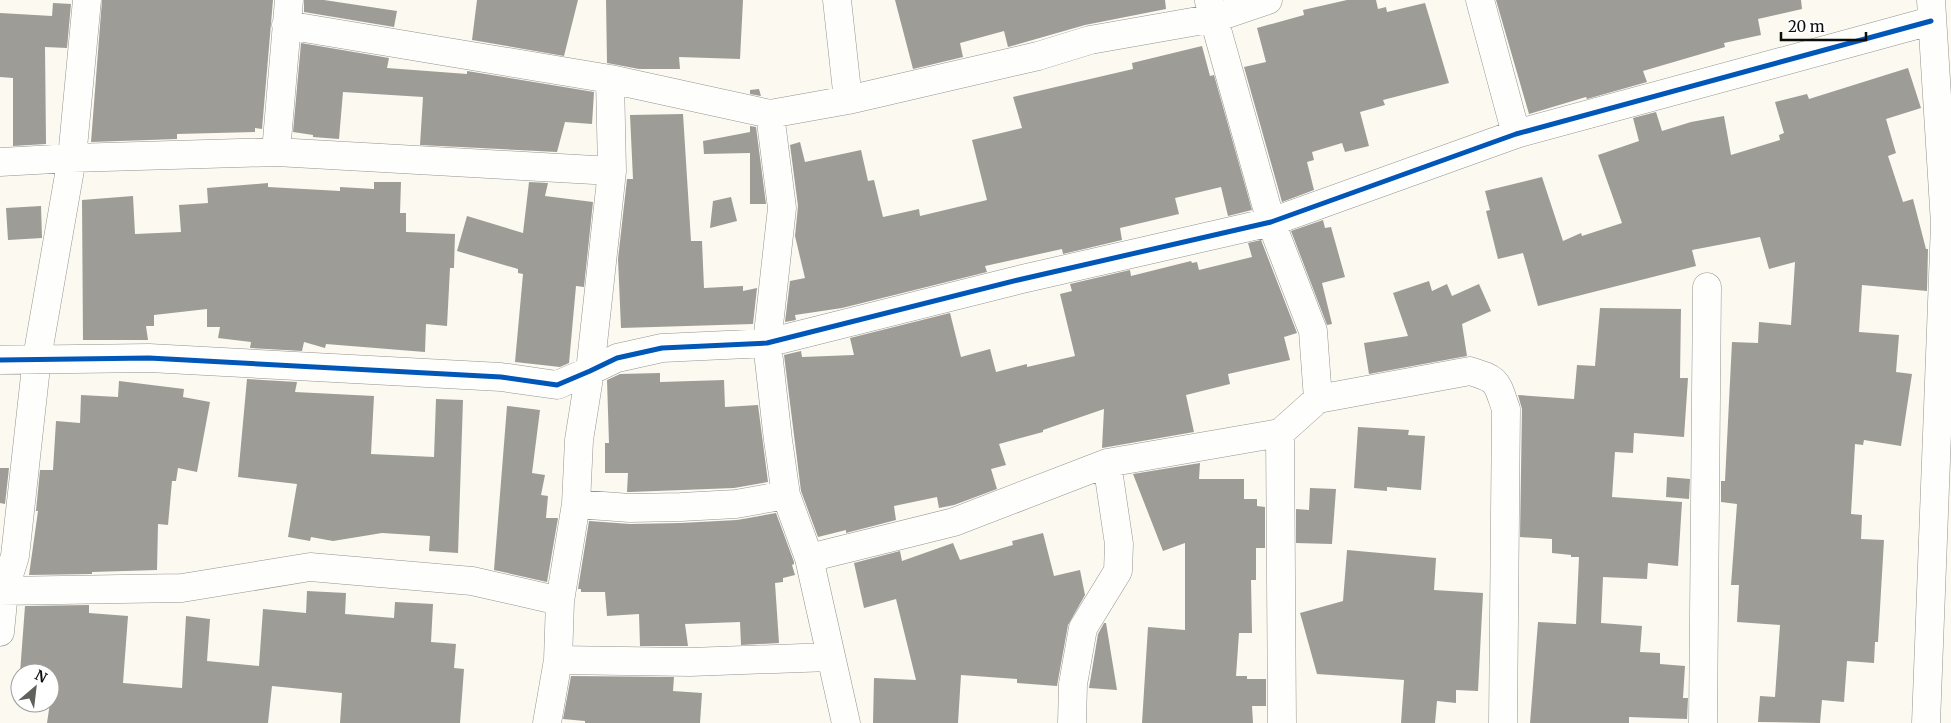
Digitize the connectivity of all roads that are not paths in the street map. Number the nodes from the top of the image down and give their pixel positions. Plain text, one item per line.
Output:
1 (87, 0) edge
2 (837, 0) edge
3 (1268, 0) edge
4 (1480, 0) edge
5 (1212, 9) edge
6 (1931, 10) edge
7 (287, 12) edge
8 (610, 79) junction
9 (848, 100) junction
10 (770, 114) junction
11 (1516, 134) junction
12 (276, 152) junction
13 (72, 158) junction
14 (0, 162) edge
15 (612, 171) junction
16 (1271, 222) junction
17 (1948, 224) edge
18 (1707, 287) dead end
19 (767, 343) junction
20 (37, 358) junction
21 (0, 360) edge
22 (590, 371) junction
23 (1318, 399) junction
24 (1280, 433) junction
25 (1107, 463) junction
26 (786, 495) junction
27 (576, 504) junction
28 (808, 558) junction
29 (2, 591) edge
30 (560, 601) junction
31 (0, 632) edge
32 (830, 657) junction
33 (558, 660) junction
34 (547, 723) edge
35 (846, 723) edge
36 (1072, 723) edge
37 (1282, 723) edge
38 (1503, 723) edge
39 (1704, 723) edge
40 (1926, 723) edge

1 - 13 street
2 - 9 street
3 - 5 street
4 - 11 street
5 - 9 street
5 - 16 street
6 - 11 street
6 - 17 street
7 - 8 street
7 - 12 street
8 - 10 street
8 - 15 street
9 - 10 street
10 - 19 street
11 - 16 street
12 - 13 street
12 - 15 street
13 - 14 street
13 - 20 street
15 - 22 street
16 - 19 street
16 - 23 street
17 - 40 street
18 - 39 street
19 - 22 street
19 - 26 street
20 - 21 street
20 - 22 street
20 - 29 street
22 - 27 street
23 - 24 street
23 - 38 street
24 - 25 street
24 - 37 street
25 - 28 street
25 - 36 street
26 - 27 street
26 - 28 street
27 - 30 street
28 - 32 street
29 - 30 street
29 - 31 street
30 - 33 street
32 - 33 street
32 - 35 street
33 - 34 street

